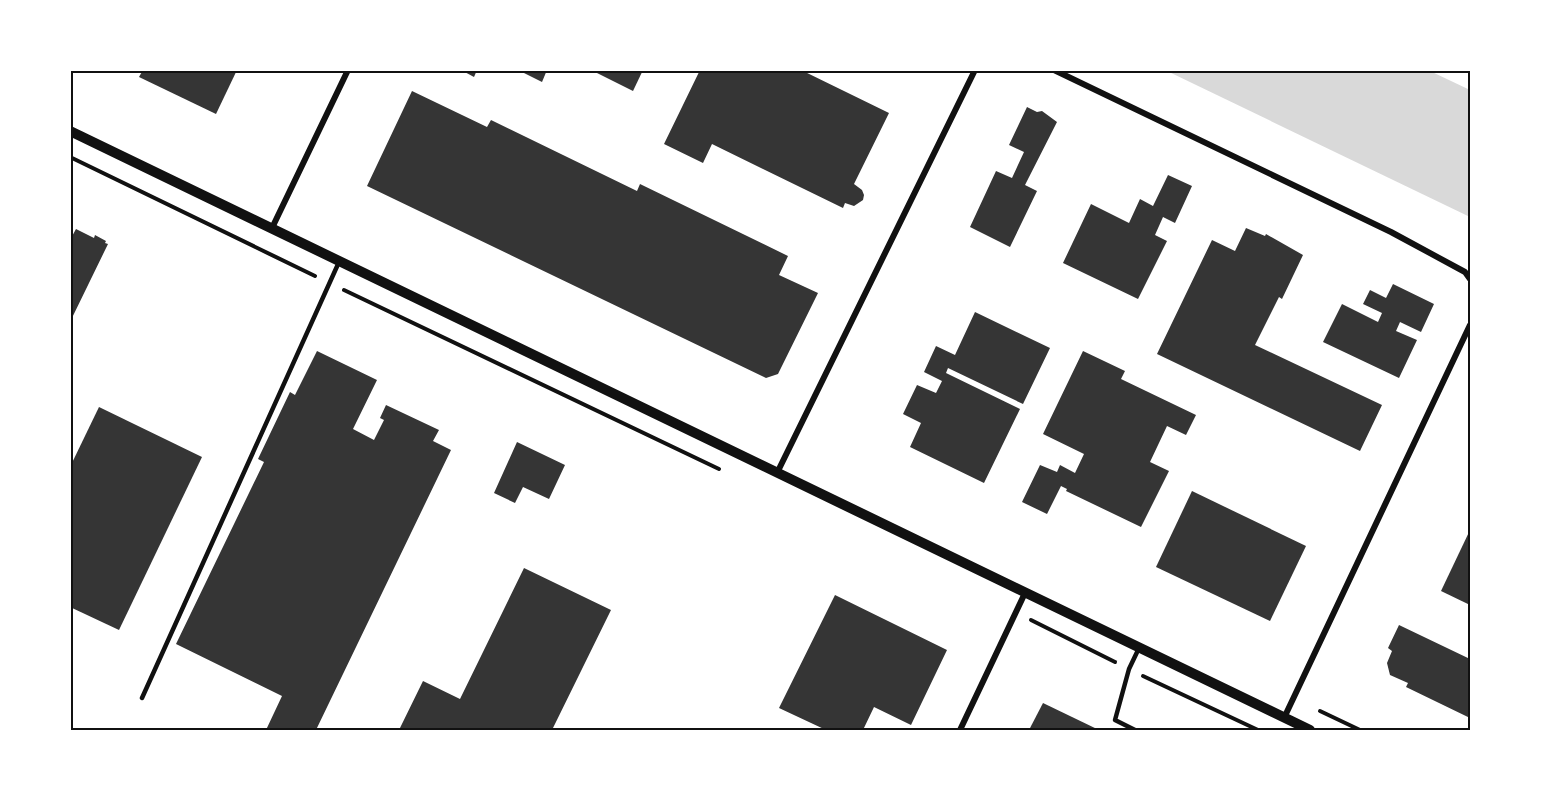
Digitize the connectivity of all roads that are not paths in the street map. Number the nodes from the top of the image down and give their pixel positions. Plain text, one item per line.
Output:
1 (348, 70) edge
2 (975, 70) edge
3 (1054, 70) edge
4 (70, 131) edge
5 (272, 228) junction
6 (339, 262) junction
7 (1470, 279) edge
8 (1470, 325) edge
9 (777, 474) junction
10 (1025, 593) junction
11 (1139, 648) junction
12 (142, 698) dead end
13 (1284, 718) junction
14 (960, 730) edge
15 (1135, 730) edge
16 (1311, 730) edge

1 - 5 street
2 - 9 street
3 - 7 street
4 - 5 street
5 - 6 street
6 - 9 street
6 - 12 lane
8 - 13 street
9 - 10 street
10 - 11 street
10 - 14 street
11 - 13 street
11 - 15 lane
13 - 16 street

